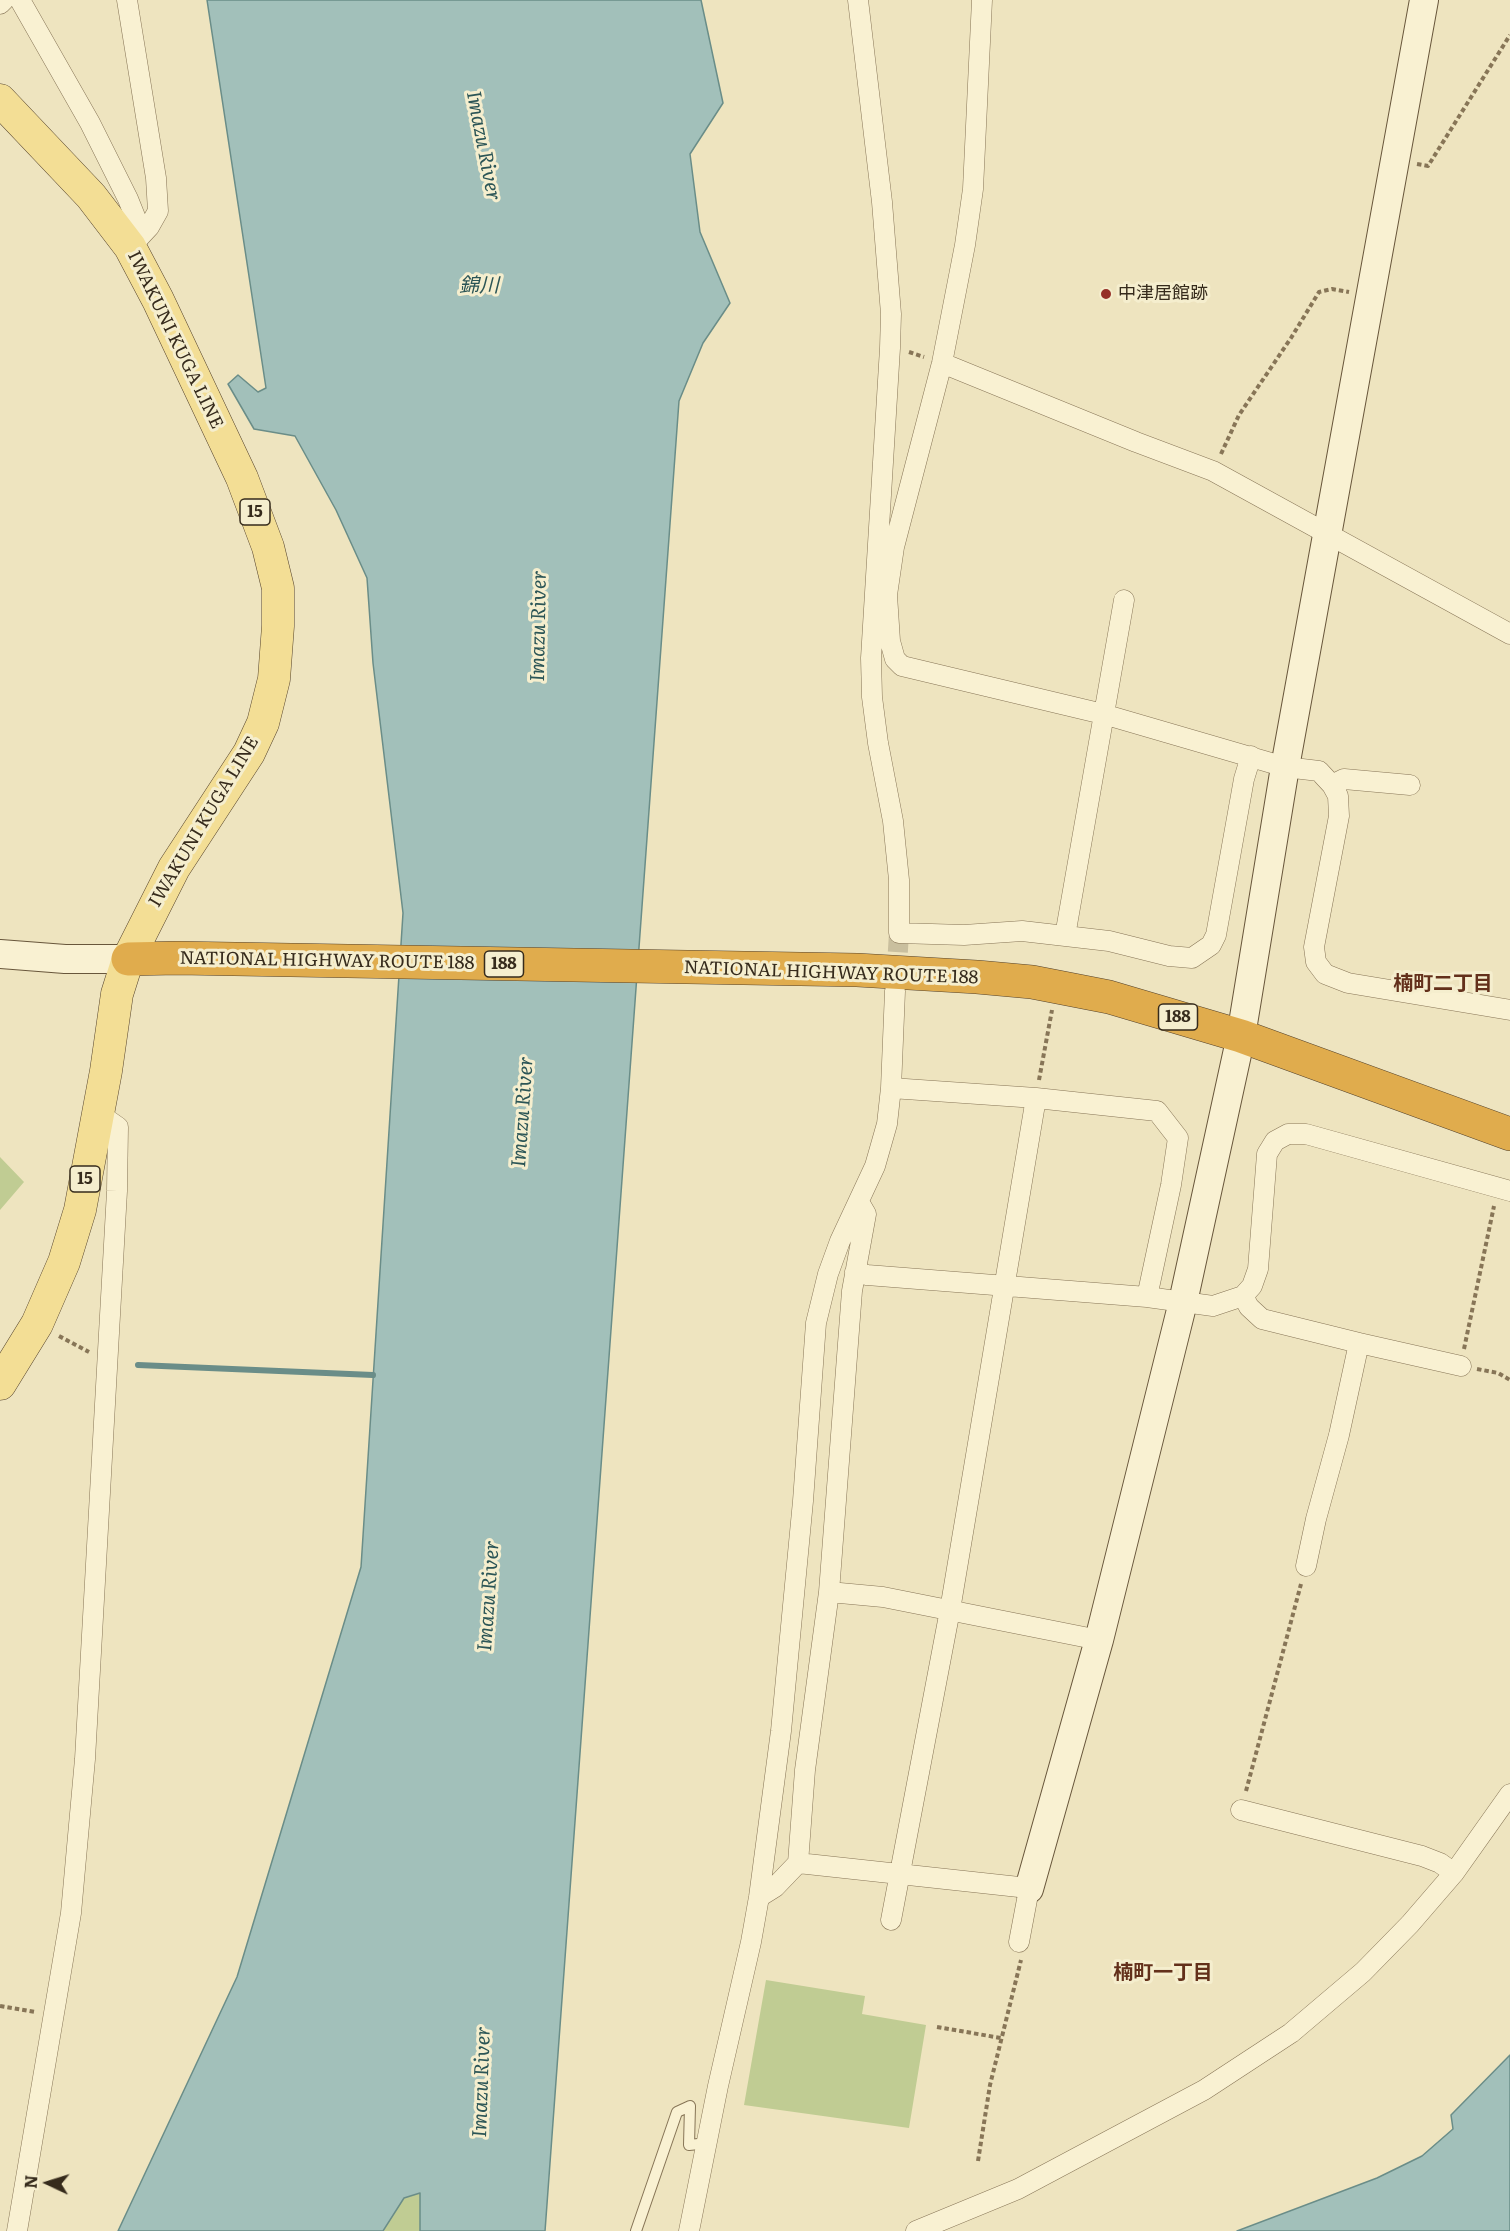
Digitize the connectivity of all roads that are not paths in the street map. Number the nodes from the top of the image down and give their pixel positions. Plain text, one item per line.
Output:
1 (4, 0) edge
2 (20, 0) edge
3 (127, 0) edge
4 (858, 0) edge
5 (982, 0) edge
6 (1424, 0) edge
7 (0, 3) edge
8 (0, 100) edge
9 (136, 241) junction
10 (942, 363) junction
11 (1327, 535) junction
12 (881, 594) junction
13 (1124, 600) dead end
14 (1510, 634) edge
15 (1103, 714) junction
16 (1251, 756) junction
17 (1285, 767) junction
18 (1332, 785) junction
19 (1410, 785) dead end
20 (1065, 936) junction
21 (0, 954) edge
22 (128, 959) junction
23 (895, 991) tunnel mouth
24 (1510, 1010) edge
25 (1241, 1036) junction
26 (891, 1088) junction
27 (1036, 1098) junction
28 (98, 1113) junction
29 (1510, 1134) edge
30 (1504, 1189) edge
31 (859, 1202) junction
32 (855, 1272) junction
33 (1004, 1287) junction
34 (1243, 1296) junction
35 (1147, 1297) junction
36 (1183, 1302) junction
37 (1359, 1343) junction
38 (1461, 1366) road end
39 (0, 1384) edge
40 (1306, 1566) road end
41 (829, 1592) junction
42 (950, 1610) junction
43 (1099, 1640) junction
44 (1510, 1794) edge
45 (1241, 1810) road end
46 (798, 1863) junction
47 (1454, 1873) junction
48 (900, 1874) junction
49 (1029, 1889) junction
50 (759, 1897) junction
51 (891, 1920) dead end
52 (1019, 1942) road end
53 (708, 2143) junction
54 (17, 2231) edge
55 (636, 2231) edge
56 (689, 2231) edge
57 (916, 2231) edge

1 - 7 street
2 - 9 street
3 - 9 street
4 - 12 street
5 - 10 street
6 - 11 street
8 - 9 main road, IWAKUNI KUGA LINE / 15
9 - 22 main road, IWAKUNI KUGA LINE / 15
10 - 11 street
10 - 12 street
11 - 14 street
11 - 17 street
12 - 15 street
12 - 20 street
13 - 15 street
15 - 16 street
15 - 20 street
16 - 17 street
16 - 20 street
17 - 18 street
17 - 25 street
18 - 19 street
18 - 24 street
21 - 22 street
22 - 25 highway, NATIONAL HIGHWAY ROUTE 188 / 188
22 - 28 main road, IWAKUNI KUGA LINE / 15
23 - 26 street
25 - 29 highway, NATIONAL HIGHWAY ROUTE 188 / 188
25 - 36 street
26 - 27 street
26 - 31 street
27 - 33 street
27 - 35 street
28 - 39 main road, IWAKUNI KUGA LINE / 15
28 - 54 street
30 - 34 street
31 - 32 street
31 - 50 street
32 - 33 street
32 - 41 street
33 - 35 street
33 - 42 street
34 - 36 street
34 - 37 street
35 - 36 street
36 - 43 street
37 - 38 street
37 - 40 street
41 - 42 street
41 - 46 street
42 - 43 street
42 - 48 street
43 - 49 street
44 - 47 street
45 - 47 street
46 - 48 street
46 - 50 street
47 - 57 street
48 - 49 street
48 - 51 street
49 - 52 street
50 - 53 street
53 - 55 lane
53 - 56 street

